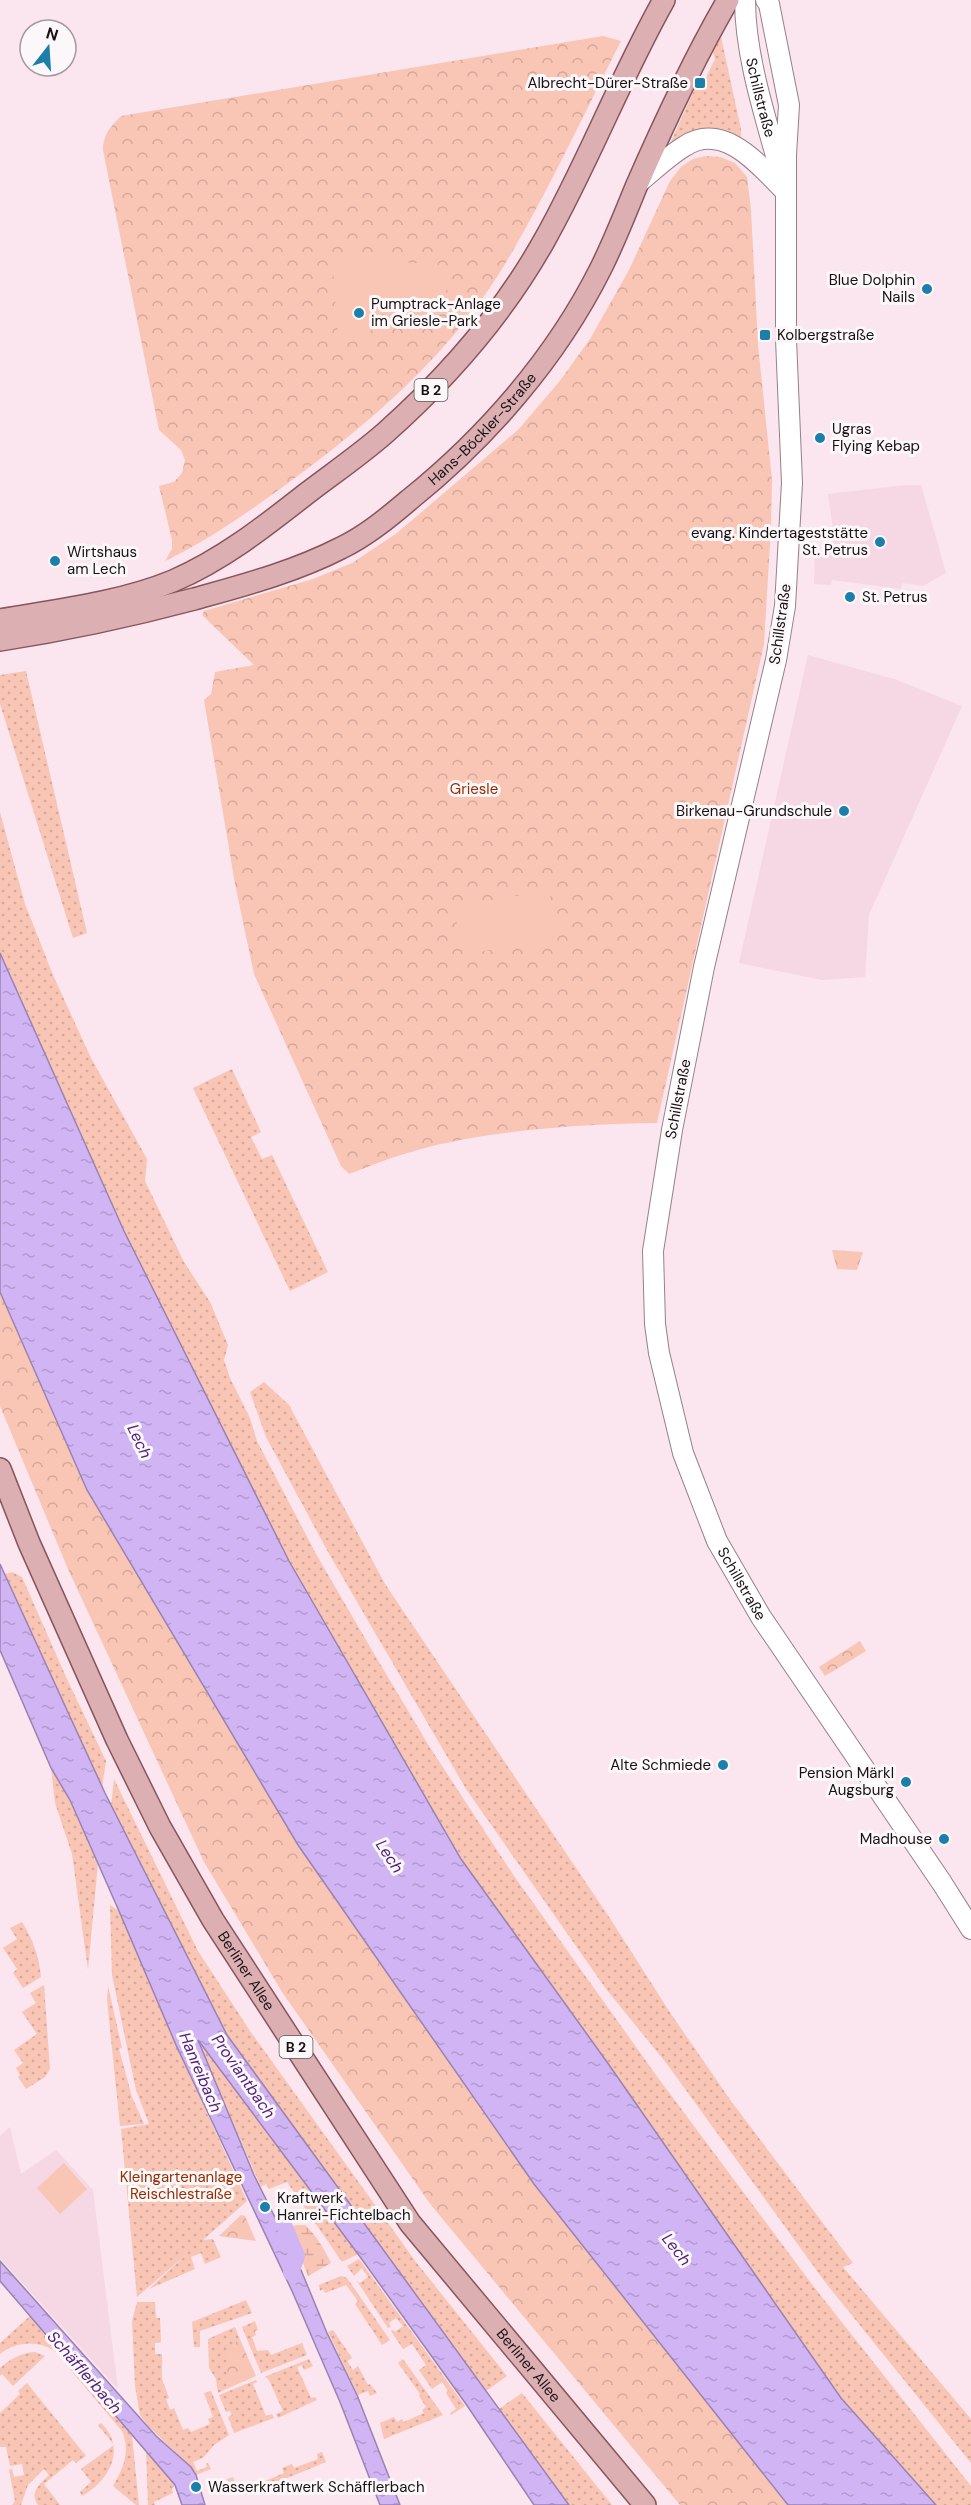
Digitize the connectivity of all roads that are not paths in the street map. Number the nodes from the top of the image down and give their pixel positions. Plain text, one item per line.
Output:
1 (664, 0) edge
2 (728, 0) edge
3 (745, 0) edge
4 (766, 0) edge
5 (638, 183) junction
6 (786, 193) junction
7 (0, 620) edge
8 (0, 640) edge
9 (0, 1469) edge
10 (971, 1929) edge
11 (645, 2505) edge

1 - 7 main road, B 2
2 - 5 main road, Hans-Böckler-Straße
3 - 6 street, Schillstraße
4 - 6 street, Schillstraße
5 - 6 street
5 - 8 main road, Hans-Böckler-Straße
6 - 10 street, Schillstraße
9 - 11 main road, Berliner Allee / B 2

